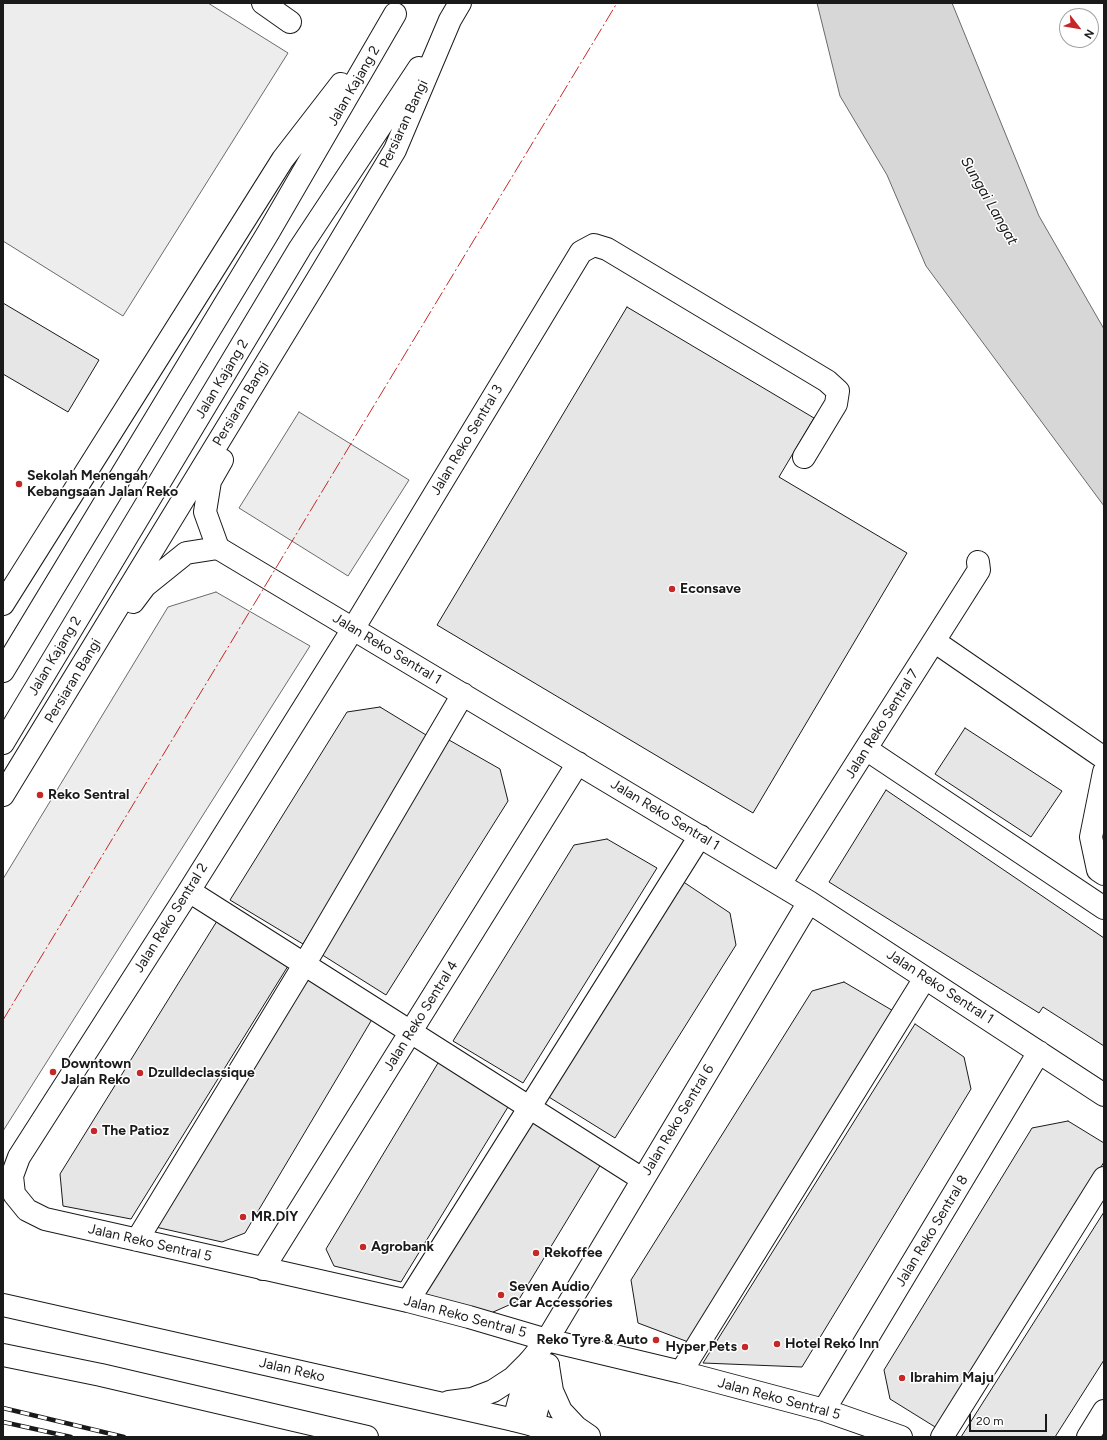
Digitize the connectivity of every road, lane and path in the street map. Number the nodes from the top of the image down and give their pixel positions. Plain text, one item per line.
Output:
1 (262, 3) edge
2 (399, 9) edge
3 (455, 11) edge
4 (290, 22) dead end
5 (317, 280) junction
6 (804, 457) dead end
7 (218, 548) junction
8 (978, 562) dead end
9 (3, 604) edge
10 (353, 628) junction
11 (934, 641) junction
12 (3, 671) edge
13 (463, 694) junction
14 (57, 707) junction
15 (3, 743) edge
16 (866, 749) junction
17 (1104, 758) edge
18 (578, 764) junction
19 (1104, 772) edge
20 (3, 795) edge
21 (700, 836) junction
22 (1104, 874) edge
23 (780, 884) junction
24 (189, 891) junction
25 (809, 902) junction
26 (1104, 908) edge
27 (304, 965) junction
28 (925, 978) junction
29 (411, 1032) junction
30 (1040, 1052) junction
31 (1104, 1094) edge
32 (530, 1108) junction
33 (1104, 1178) edge
34 (642, 1180) junction
35 (27, 1210) joint
36 (137, 1240) junction
37 (264, 1269) junction
38 (408, 1301) junction
39 (3, 1305) edge
40 (547, 1340) junction
41 (3, 1355) edge
42 (539, 1364) junction
43 (681, 1372) junction
44 (438, 1403) junction
45 (824, 1410) junction
46 (1104, 1411) edge
47 (522, 1430) edge
48 (367, 1437) edge
49 (581, 1437) edge
50 (590, 1437) edge
51 (901, 1437) edge
52 (942, 1437) edge
53 (1088, 1437) edge

1 - 4 street
2 - 9 street
2 - 12 street, Jalan Kajang 2
3 - 5 street, Persiaran Bangi
3 - 15 street, Jalan Kajang 2
5 - 7 street
5 - 14 street, Persiaran Bangi
6 - 10 street, Jalan Reko Sentral 3
7 - 10 street, Jalan Reko Sentral 1
7 - 14 street
8 - 11 street, Jalan Reko Sentral 7
10 - 13 street, Jalan Reko Sentral 1
10 - 24 street, Jalan Reko Sentral 2
11 - 16 street, Jalan Reko Sentral 7
11 - 17 street
13 - 18 street, Jalan Reko Sentral 1
13 - 27 street
14 - 20 street, Persiaran Bangi
16 - 23 street, Jalan Reko Sentral 7
16 - 26 street
18 - 21 street, Jalan Reko Sentral 1
18 - 29 street, Jalan Reko Sentral 4
19 - 22 street
21 - 23 street, Jalan Reko Sentral 1
21 - 32 street
23 - 25 street, Jalan Reko Sentral 1
24 - 27 street
24 - 35 street, Jalan Reko Sentral 2
25 - 28 street, Jalan Reko Sentral 1
25 - 34 street, Jalan Reko Sentral 6
27 - 29 street
27 - 36 street
28 - 30 street, Jalan Reko Sentral 1
28 - 43 street
29 - 32 street
29 - 37 street, Jalan Reko Sentral 4
30 - 31 street, Jalan Reko Sentral 1
30 - 45 street, Jalan Reko Sentral 8
32 - 34 street
32 - 38 street
33 - 52 street
34 - 40 street, Jalan Reko Sentral 6
35 - 36 street, Jalan Reko Sentral 5
36 - 37 street, Jalan Reko Sentral 5
37 - 38 street, Jalan Reko Sentral 5
38 - 40 street, Jalan Reko Sentral 5
39 - 44 street, Jalan Reko
40 - 42 street
40 - 43 street, Jalan Reko Sentral 5
41 - 48 street
42 - 44 street
42 - 47 street
42 - 50 street
43 - 45 street, Jalan Reko Sentral 5
44 - 47 street, Jalan Reko
45 - 51 street, Jalan Reko Sentral 5
46 - 53 street
47 - 49 street, Jalan Reko

